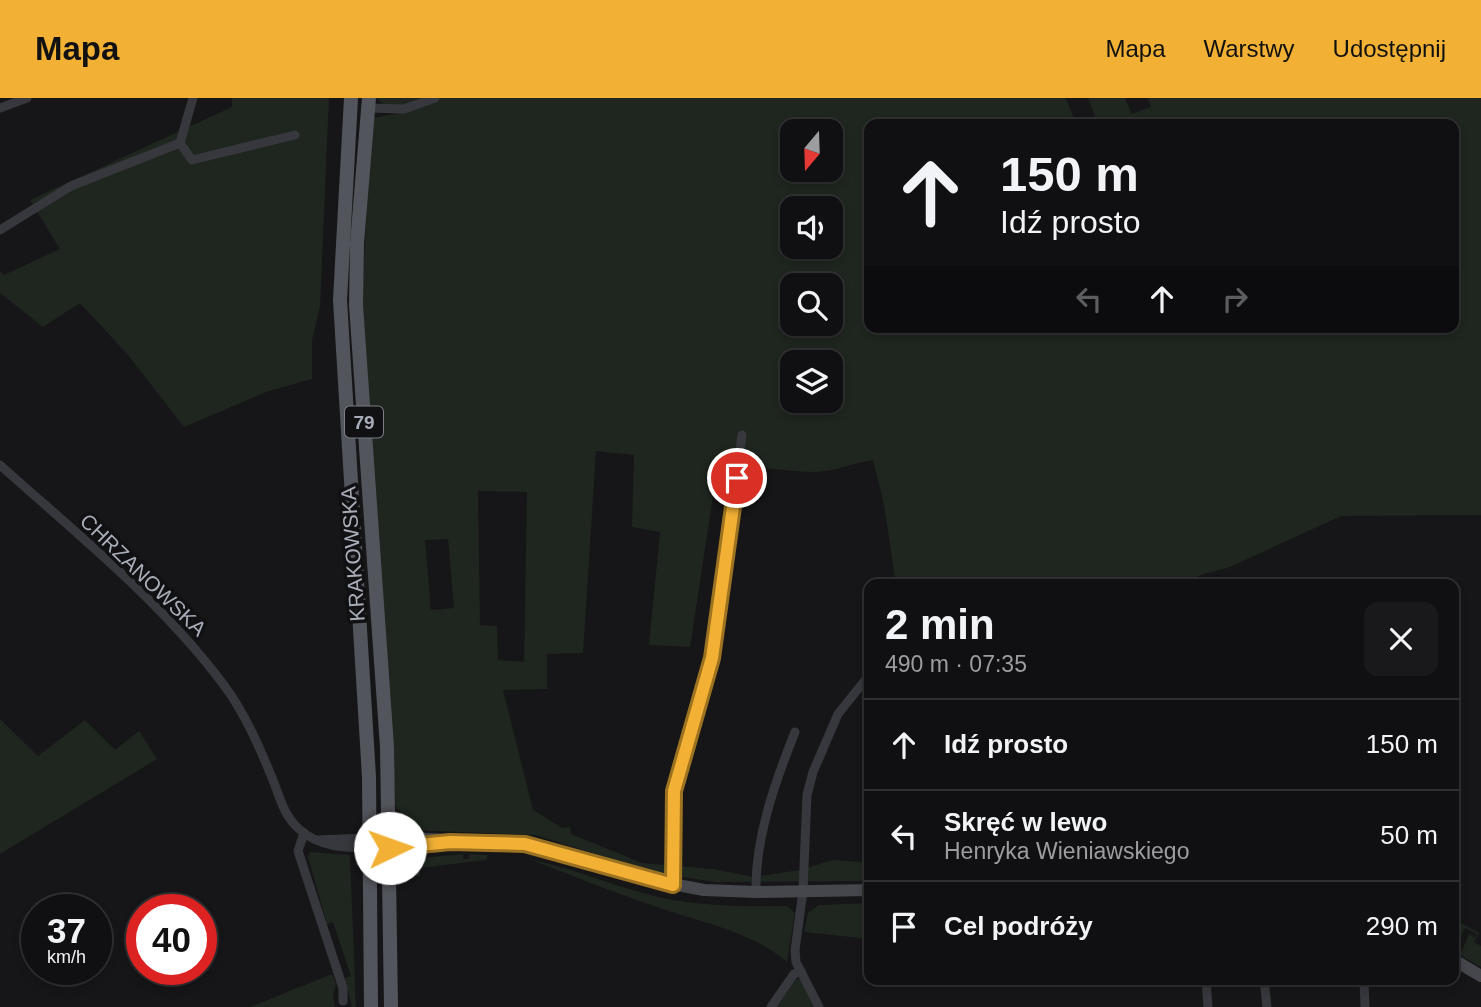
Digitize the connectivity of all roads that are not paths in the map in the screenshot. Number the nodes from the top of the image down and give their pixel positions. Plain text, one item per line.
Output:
1 (27, 98) edge
2 (193, 98) edge
3 (351, 98) edge
4 (435, 98) edge
5 (369, 103) edge
6 (0, 108) edge
7 (295, 135) dead end
8 (180, 143) junction
9 (0, 230) edge
10 (742, 435) dead end
11 (0, 465) edge
12 (864, 682) edge
13 (795, 732) dead end
14 (304, 833) junction
15 (370, 842) junction
16 (390, 842) junction
17 (673, 885) junction
18 (864, 890) edge
19 (803, 891) junction
20 (756, 892) junction
21 (1459, 964) edge
22 (801, 971) junction
23 (1481, 976) edge
24 (1206, 985) edge
25 (1264, 985) edge
26 (1364, 985) edge
27 (343, 1001) dead end
28 (371, 1007) edge
29 (391, 1007) edge
30 (771, 1007) edge
31 (819, 1007) edge
32 (1208, 1007) edge
33 (1266, 1007) edge
34 (1365, 1007) edge

1 - 6 street
2 - 8 street
3 - 15 main road, KRAKOWSKA / 79
4 - 5 street
5 - 16 main road, KRAKOWSKA / 79
7 - 8 street
8 - 9 street
10 - 17 street
11 - 14 street, CHRZANOWSKA
12 - 19 street
13 - 20 street
14 - 15 street, CHRZANOWSKA
14 - 27 street
15 - 16 street, CHRZANOWSKA
15 - 28 main road, KRAKOWSKA / 79
16 - 17 street
16 - 29 main road, KRAKOWSKA / 79
17 - 20 street
18 - 19 street
19 - 20 street
19 - 22 street
21 - 23 street
22 - 30 street
22 - 31 street
24 - 32 street
25 - 33 street
26 - 34 street

